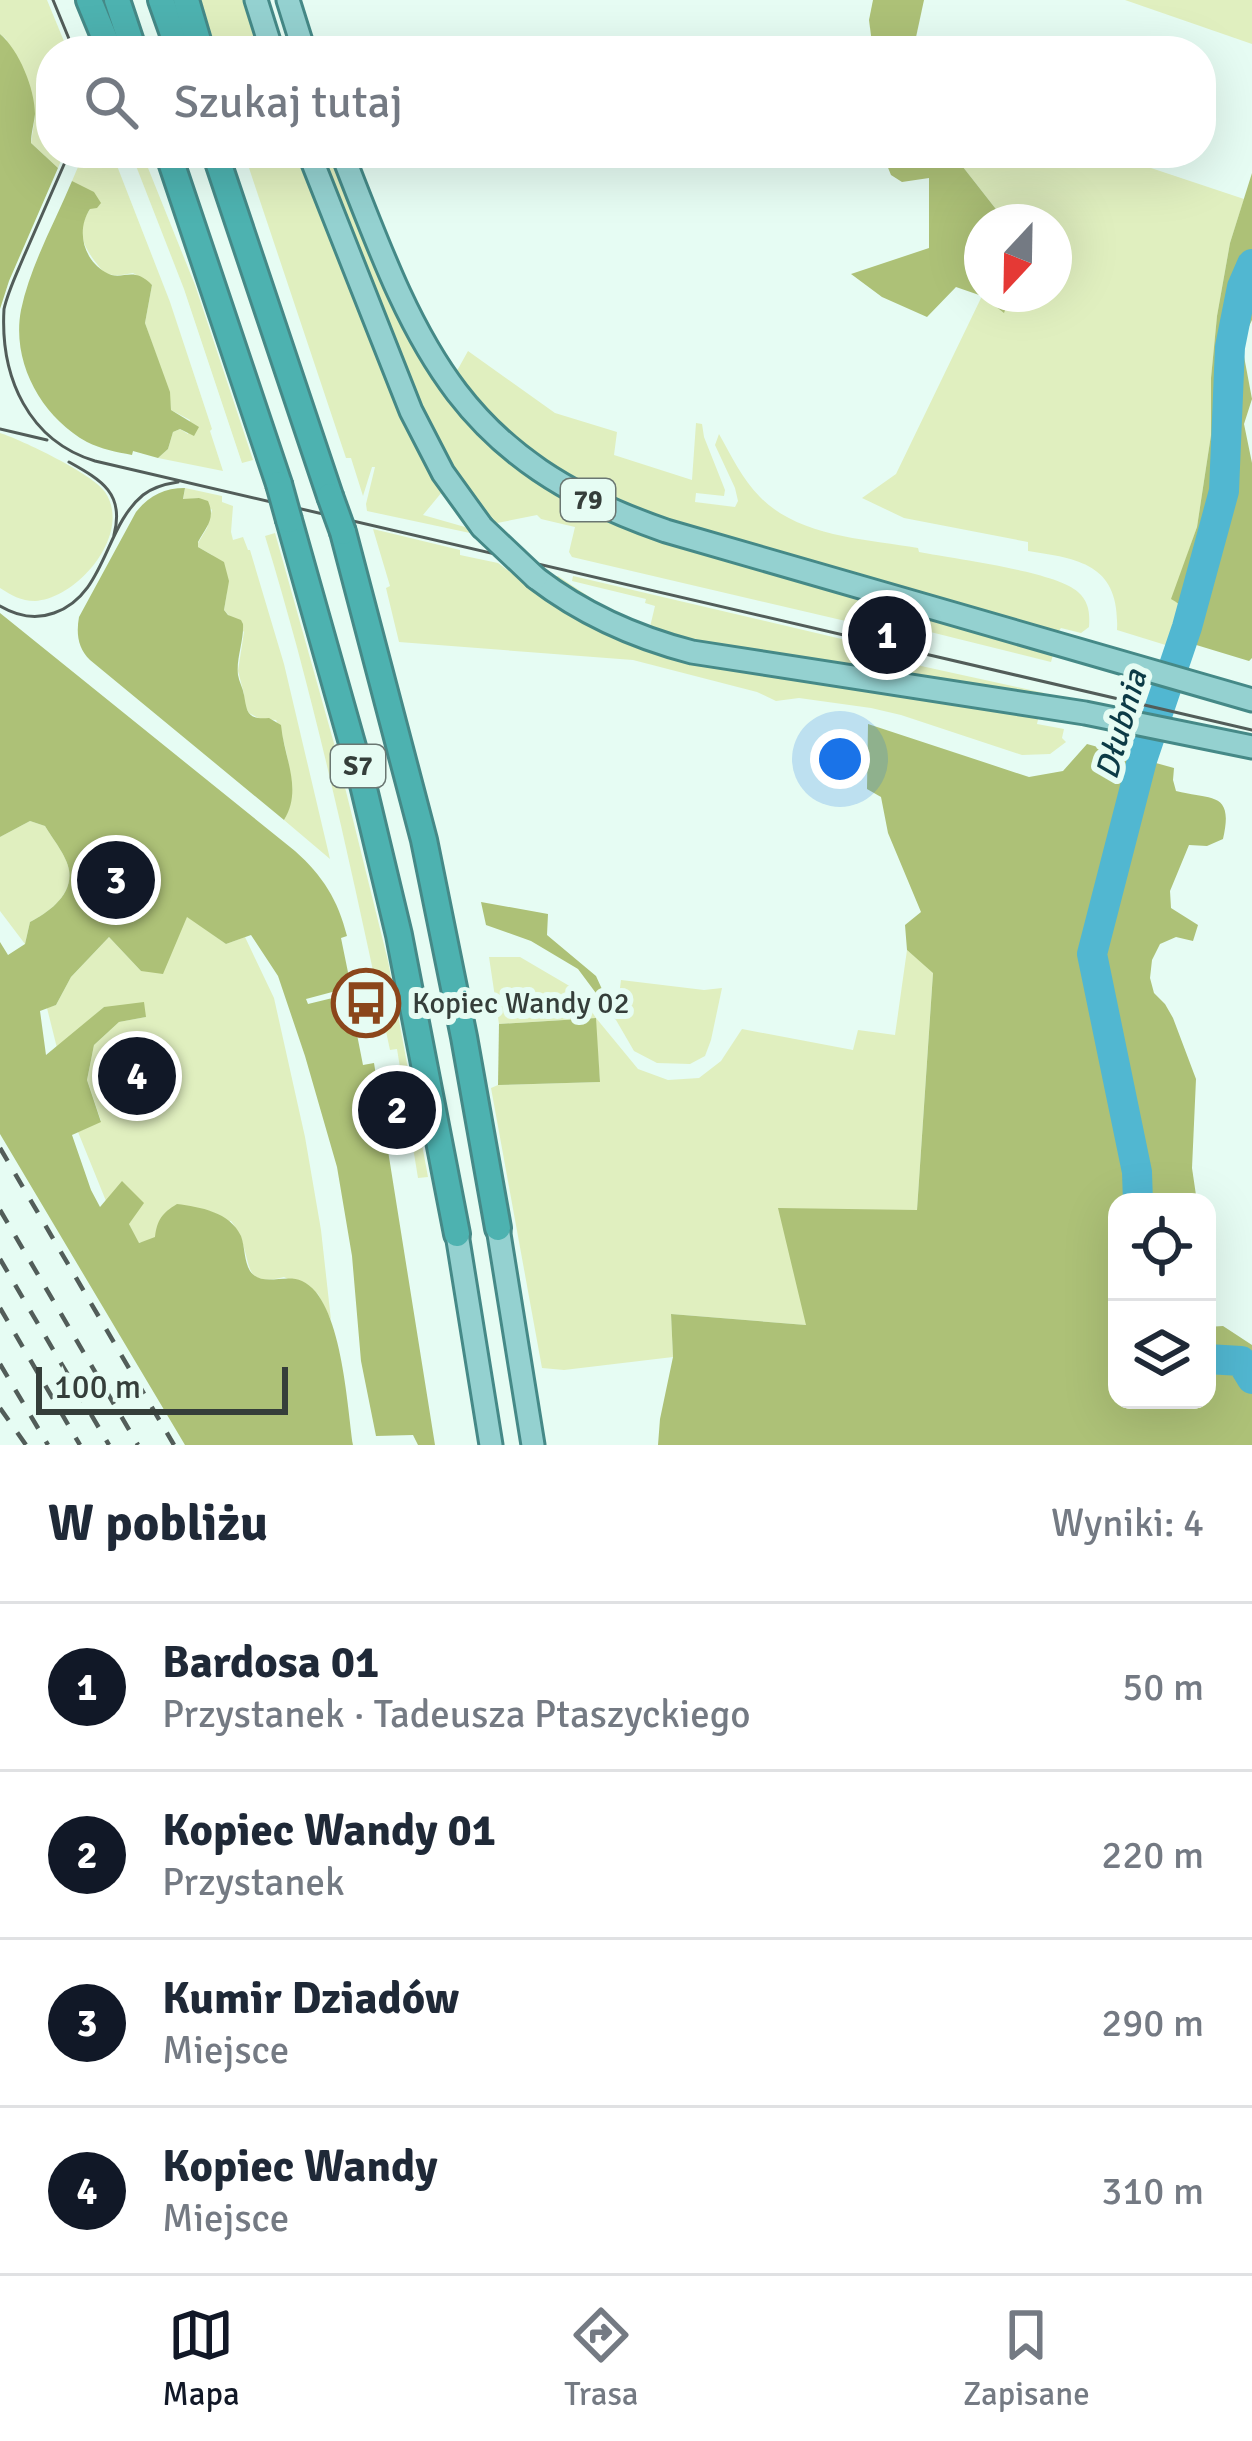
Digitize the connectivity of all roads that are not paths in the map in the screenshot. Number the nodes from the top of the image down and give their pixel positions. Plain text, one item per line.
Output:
1 (89, 0) edge
2 (117, 0) edge
3 (160, 0) edge
4 (186, 0) edge
5 (256, 0) edge
6 (288, 0) edge
7 (104, 36) edge
8 (129, 36) edge
9 (173, 36) edge
10 (197, 36) edge
11 (267, 36) edge
12 (299, 36) edge
13 (163, 168) edge
14 (173, 168) edge
15 (223, 168) edge
16 (316, 168) edge
17 (348, 168) edge
18 (203, 256) junction
19 (1252, 700) edge
20 (1252, 747) edge
21 (498, 1228) joint
22 (458, 1234) joint
23 (490, 1445) edge
24 (533, 1445) edge

1 - 7 highway
2 - 8 highway
3 - 9 highway
4 - 10 highway
5 - 11 main road
6 - 12 main road
13 - 18 highway
14 - 18 highway, S7
15 - 21 highway, S7, bridge
16 - 20 main road, bridge
17 - 19 main road, 79
18 - 22 highway, S7, bridge
21 - 24 main road, S7
22 - 23 main road, S7

